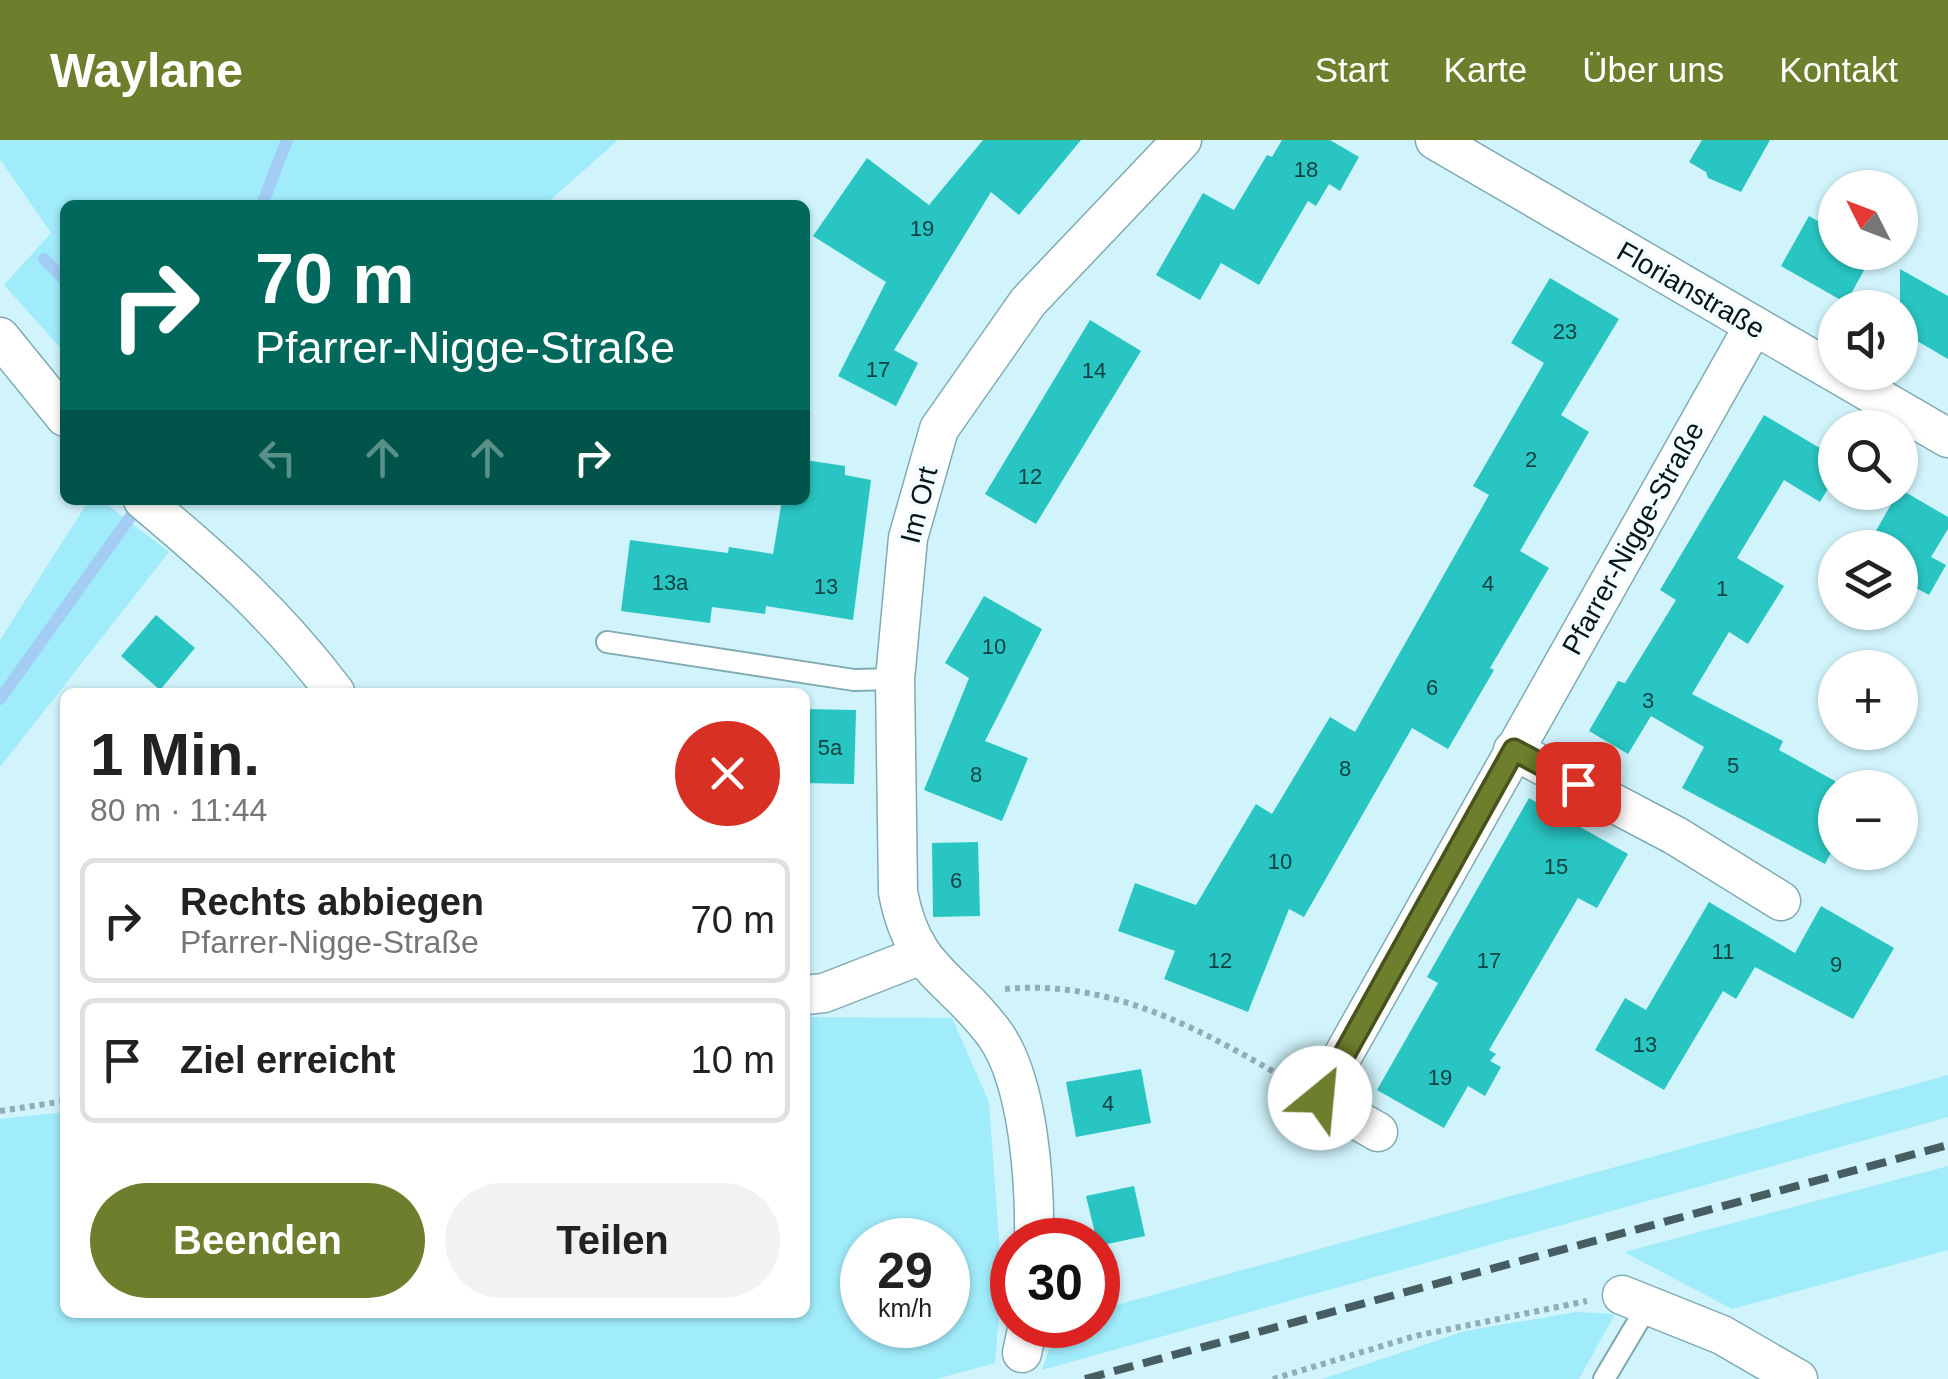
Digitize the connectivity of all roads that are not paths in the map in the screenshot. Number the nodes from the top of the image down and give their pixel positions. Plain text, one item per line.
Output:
1 (1182, 140) edge
2 (1435, 140) edge
3 (1752, 326) junction
4 (0, 338) edge
5 (60, 411) edge
6 (1948, 438) edge
7 (154, 509) edge
8 (607, 642) dead end
9 (895, 679) junction
10 (332, 688) edge
11 (1514, 750) junction
12 (1781, 901) dead end
13 (919, 956) junction
14 (810, 994) edge
15 (1378, 1132) dead end
16 (1035, 1218) edge
17 (1635, 1300) joint
18 (1604, 1379) edge
19 (1798, 1379) edge

1 - 9 street, Im Ort
2 - 3 street, Florianstraße
3 - 6 street, Florianstraße
3 - 11 street, Pfarrer-Nigge-Straße
4 - 5 street
7 - 10 street
8 - 9 lane
9 - 13 street, Im Ort
11 - 12 street
11 - 15 street, Pfarrer-Nigge-Straße
13 - 14 street
13 - 16 street, Im Ort
17 - 18 lane
17 - 19 street

